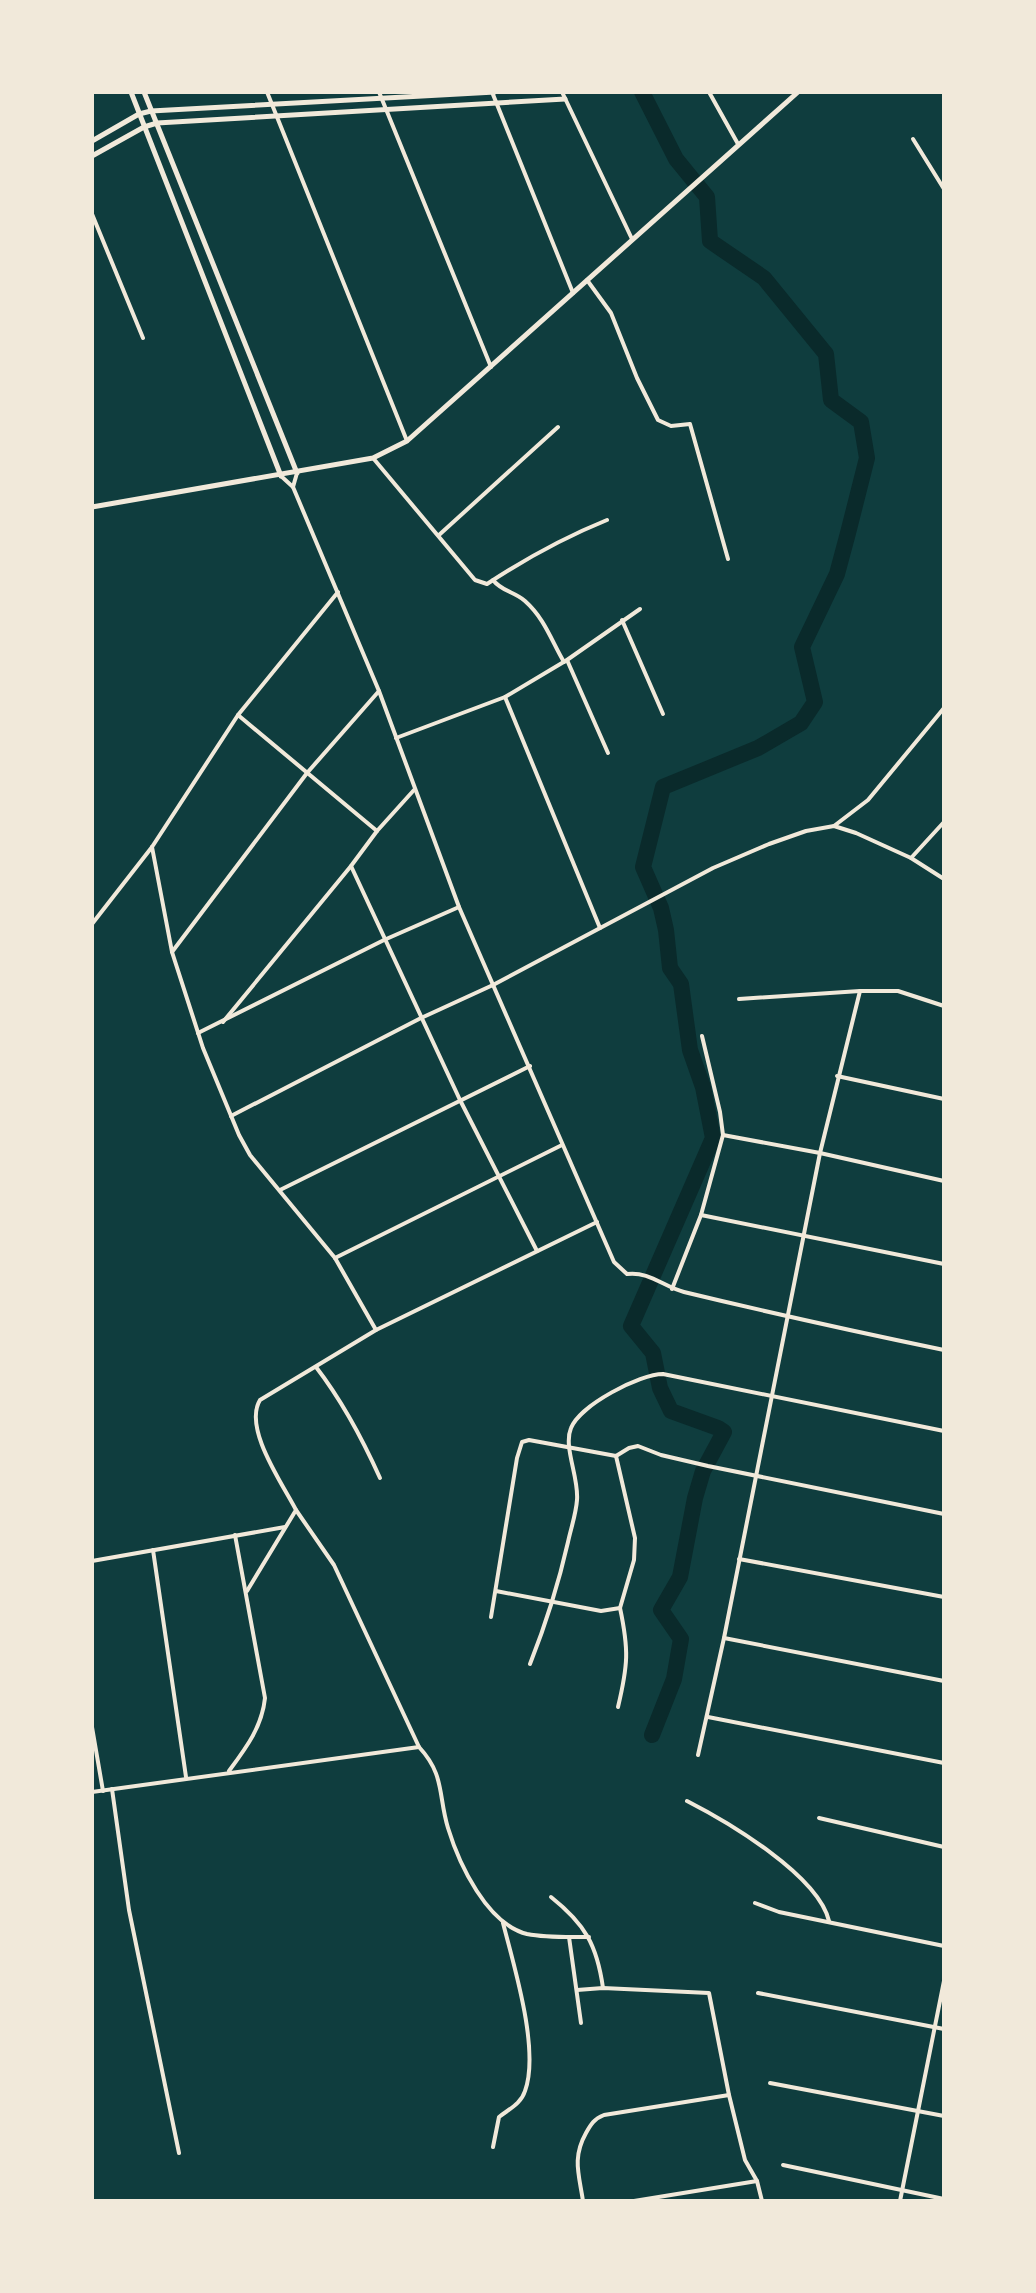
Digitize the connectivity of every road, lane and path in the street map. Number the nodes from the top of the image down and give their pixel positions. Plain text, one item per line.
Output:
1 (131, 92) edge
2 (144, 92) edge
3 (267, 92) edge
4 (493, 92) edge
5 (709, 92) edge
6 (798, 92) edge
7 (380, 95) edge
8 (563, 96) edge
9 (497, 104) junction
10 (272, 105) junction
11 (386, 109) junction
12 (151, 111) junction
13 (139, 114) junction
14 (276, 116) junction
15 (157, 123) junction
16 (144, 127) junction
17 (913, 139) dead end
18 (92, 141) edge
19 (738, 144) junction
20 (92, 156) edge
21 (944, 189) edge
22 (188, 196) junction
23 (174, 200) junction
24 (92, 214) edge
25 (632, 239) junction
26 (587, 280) junction
27 (573, 293) junction
28 (228, 298) junction
29 (214, 304) junction
30 (143, 338) dead end
31 (491, 367) junction
32 (558, 427) dead end
33 (407, 441) junction
34 (373, 458) junction
35 (297, 473) junction
36 (281, 476) junction
37 (293, 487) junction
38 (92, 507) edge
39 (607, 520) dead end
40 (439, 535) junction
41 (728, 559) dead end
42 (493, 580) junction
43 (338, 592) junction
44 (640, 609) dead end
45 (622, 620) junction
46 (566, 661) junction
47 (379, 691) junction
48 (505, 697) junction
49 (944, 708) edge
50 (663, 714) dead end
51 (238, 715) junction
52 (395, 738) junction
53 (608, 753) dead end
54 (307, 773) junction
55 (415, 789) junction
56 (944, 822) edge
57 (834, 826) junction
58 (377, 831) junction
59 (152, 847) junction
60 (911, 858) junction
61 (351, 866) junction
62 (944, 879) edge
63 (459, 907) junction
64 (92, 924) edge
65 (600, 928) junction
66 (384, 940) junction
67 (172, 952) junction
68 (493, 985) junction
69 (860, 991) junction
70 (739, 999) dead end
71 (944, 1006) edge
72 (421, 1018) junction
73 (223, 1022) junction
74 (198, 1033) junction
75 (702, 1036) dead end
76 (530, 1066) junction
77 (837, 1076) junction
78 (944, 1099) edge
79 (460, 1100) junction
80 (231, 1116) junction
81 (723, 1135) junction
82 (562, 1145) junction
83 (820, 1153) junction
84 (498, 1175) junction
85 (944, 1181) edge
86 (280, 1190) junction
87 (701, 1215) junction
88 (597, 1222) junction
89 (804, 1235) junction
90 (537, 1251) junction
91 (335, 1258) junction
92 (944, 1264) edge
93 (672, 1289) junction
94 (786, 1317) junction
95 (376, 1330) junction
96 (944, 1350) edge
97 (316, 1367) junction
98 (771, 1397) junction
99 (944, 1431) edge
100 (569, 1446) junction
101 (616, 1456) junction
102 (755, 1476) junction
103 (380, 1478) dead end
104 (296, 1510) junction
105 (944, 1514) edge
106 (285, 1527) junction
107 (235, 1535) junction
108 (153, 1550) junction
109 (739, 1559) junction
110 (92, 1561) edge
111 (247, 1591) junction
112 (496, 1591) junction
113 (944, 1597) edge
114 (554, 1603) junction
115 (620, 1608) junction
116 (491, 1617) dead end
117 (724, 1638) junction
118 (530, 1664) dead end
119 (944, 1681) edge
120 (618, 1707) dead end
121 (708, 1717) junction
122 (92, 1727) edge
123 (419, 1747) junction
124 (698, 1755) dead end
125 (944, 1763) edge
126 (229, 1771) junction
127 (186, 1778) junction
128 (112, 1789) junction
129 (103, 1791) junction
130 (92, 1792) edge
131 (687, 1801) dead end
132 (819, 1818) dead end
133 (944, 1847) edge
134 (551, 1897) dead end
135 (755, 1903) dead end
136 (503, 1921) junction
137 (829, 1921) junction
138 (569, 1937) junction
139 (589, 1937) junction
140 (944, 1946) edge
141 (944, 1981) edge
142 (603, 1988) junction
143 (577, 1990) junction
144 (758, 1993) dead end
145 (581, 2023) dead end
146 (933, 2027) junction
147 (944, 2029) edge
148 (770, 2083) dead end
149 (729, 2095) junction
150 (917, 2111) junction
151 (944, 2116) edge
152 (493, 2147) dead end
153 (179, 2153) dead end
154 (783, 2165) dead end
155 (757, 2181) junction
156 (902, 2188) junction
157 (944, 2199) edge
158 (583, 2201) edge
159 (634, 2201) edge
160 (762, 2201) edge
161 (900, 2201) edge

1 - 13 street
2 - 12 street
3 - 10 street
4 - 7 street
4 - 9 street
5 - 19 street
6 - 19 street
7 - 10 street
7 - 11 street
8 - 9 street
8 - 25 street
9 - 11 street
9 - 27 street
10 - 12 street
10 - 14 street
11 - 14 street
11 - 31 street
12 - 13 street
12 - 15 street
13 - 16 street
13 - 18 street
14 - 15 street
14 - 33 street
15 - 16 street
15 - 22 street
16 - 20 street
16 - 23 street
17 - 21 street
19 - 25 street
22 - 23 street
22 - 28 street
23 - 29 street
24 - 30 street
25 - 26 street
26 - 27 street
26 - 41 street
27 - 31 street
28 - 29 street
28 - 35 street
29 - 36 street
31 - 33 street
32 - 40 street
33 - 34 street
34 - 35 street
34 - 40 street
35 - 36 street
35 - 37 street
36 - 37 street
36 - 38 street
37 - 43 street
39 - 42 street
40 - 42 street
42 - 46 street
43 - 47 street
43 - 51 street
44 - 45 street
45 - 46 street
45 - 50 street
46 - 48 street
46 - 53 street
47 - 52 street
47 - 54 street
48 - 52 street
48 - 65 street
49 - 57 street
51 - 54 street
51 - 59 street
52 - 55 street
54 - 58 street
54 - 67 street
55 - 58 street
55 - 63 street
56 - 60 street
57 - 60 street
57 - 65 street
58 - 61 street
59 - 64 street
59 - 67 street
60 - 62 street
61 - 66 street
61 - 73 street
63 - 66 street
63 - 68 street
65 - 68 street
66 - 72 street
66 - 73 street
67 - 74 street
68 - 72 street
68 - 76 street
69 - 70 street
69 - 71 street
69 - 77 street
72 - 79 street
72 - 80 street
73 - 74 street
74 - 80 street
75 - 81 street
76 - 79 street
76 - 82 street
77 - 78 street
77 - 83 street
79 - 84 street
79 - 86 street
80 - 86 street
81 - 83 street
81 - 87 street
82 - 84 street
82 - 88 street
83 - 85 street
83 - 89 street
84 - 90 street
84 - 91 street
86 - 91 street
87 - 89 street
87 - 93 street
88 - 90 street
88 - 93 street
89 - 92 street
89 - 94 street
90 - 95 street
91 - 95 street
93 - 94 street
94 - 96 street
94 - 98 street
95 - 97 street
97 - 103 street
97 - 104 street
98 - 99 street
98 - 100 street
98 - 102 street
100 - 101 street
100 - 112 street
100 - 114 street
101 - 102 street
101 - 115 street
102 - 105 street
102 - 109 street
104 - 106 street
104 - 123 street
106 - 107 street
106 - 111 street
107 - 108 street
107 - 111 street
108 - 110 street
108 - 127 street
109 - 113 street
109 - 117 street
111 - 126 street
112 - 114 street
112 - 116 street
114 - 115 street
114 - 118 street
115 - 120 street
117 - 119 street
117 - 121 street
121 - 124 street
121 - 125 street
122 - 129 street
123 - 126 street
123 - 136 street
126 - 127 street
127 - 128 street
128 - 129 street
128 - 153 street
129 - 130 street
131 - 137 street
132 - 133 street
134 - 139 street
135 - 137 street
136 - 138 street
136 - 152 street
137 - 140 street
138 - 139 street
138 - 143 street
139 - 142 street
141 - 146 street
142 - 143 street
142 - 149 street
143 - 145 street
144 - 146 street
146 - 147 street
146 - 150 street
148 - 150 street
149 - 155 street
149 - 158 street
150 - 151 street
150 - 156 street
154 - 156 street
155 - 159 street
155 - 160 street
156 - 157 street
156 - 161 street

